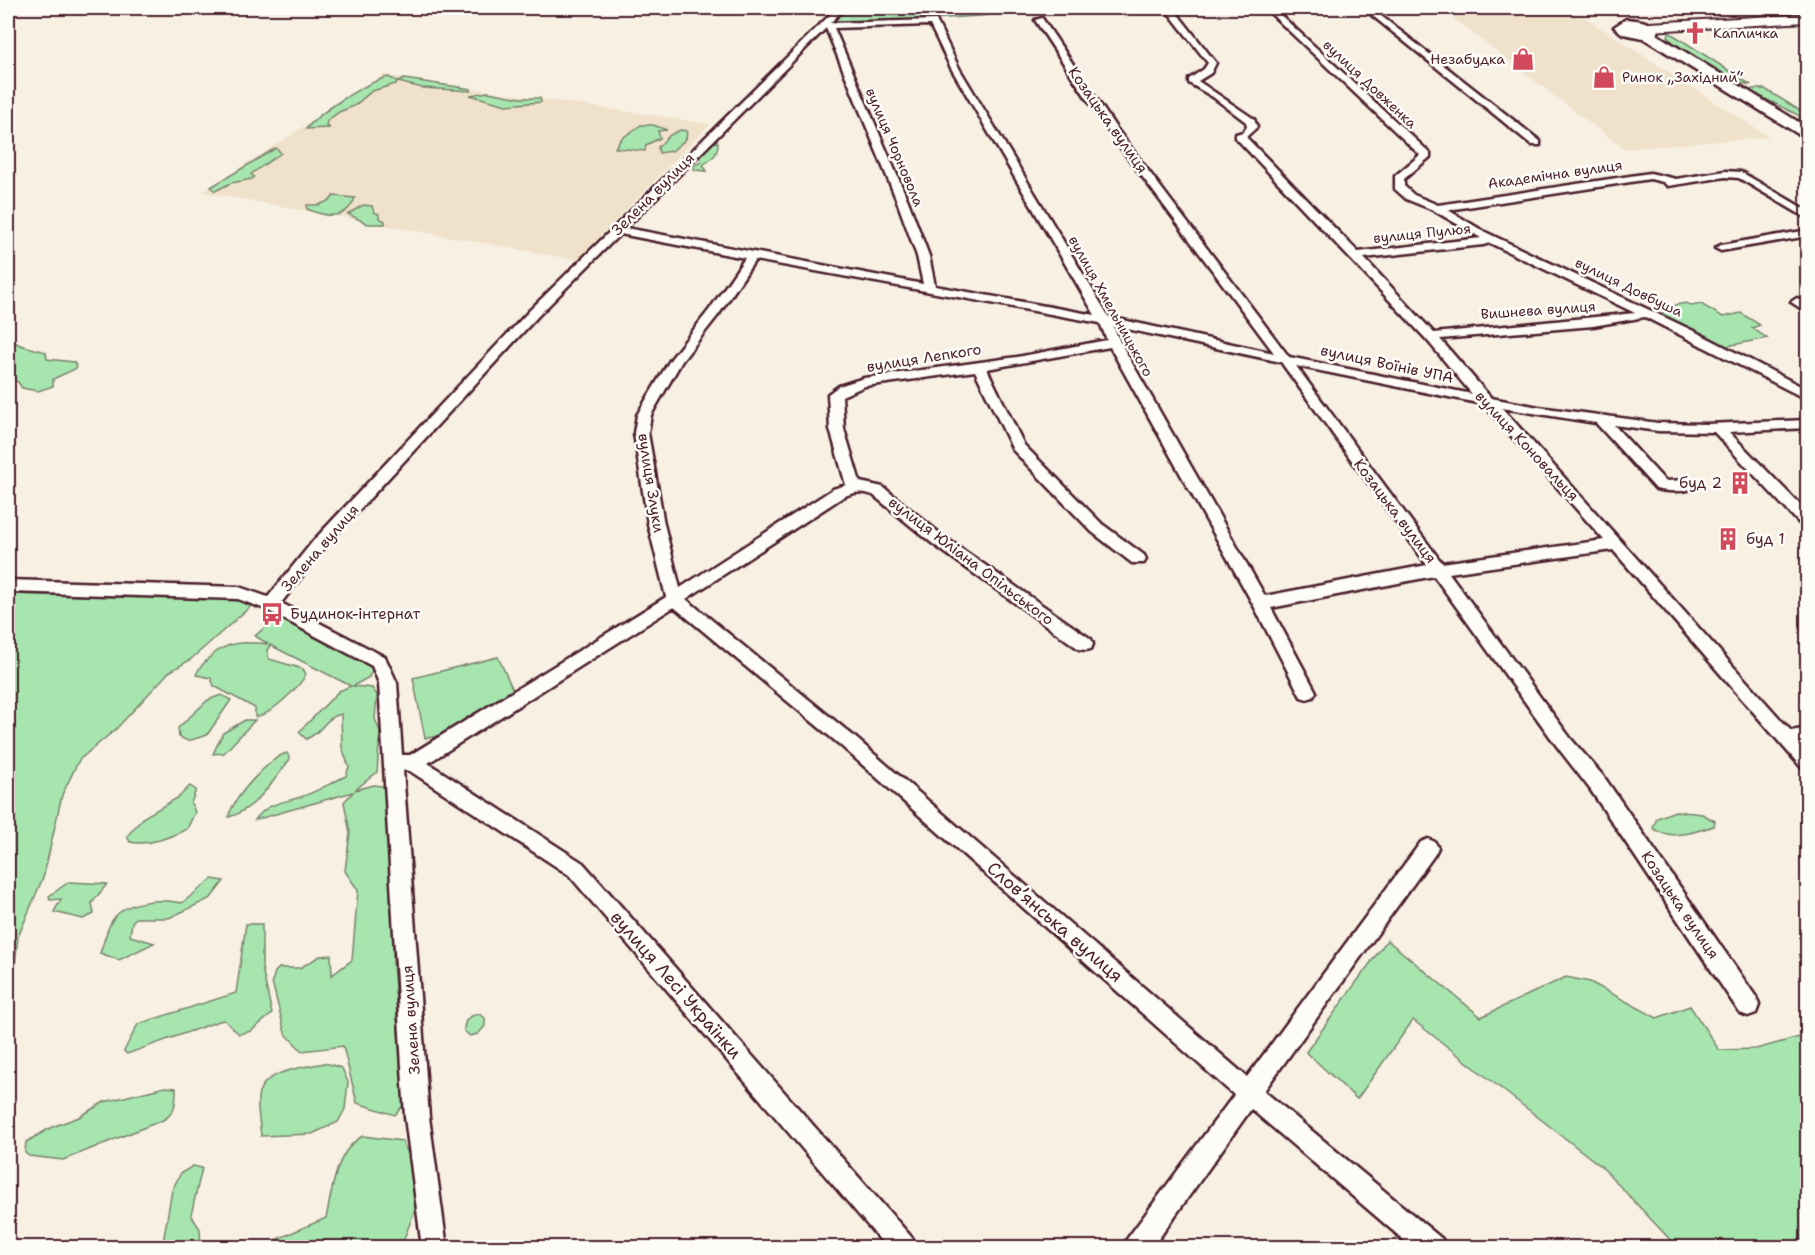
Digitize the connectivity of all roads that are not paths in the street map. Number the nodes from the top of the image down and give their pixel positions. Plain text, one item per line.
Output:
1 (841, 8) edge
2 (1168, 8) edge
3 (1269, 8) edge
4 (1367, 8) edge
5 (1612, 12) dead end
6 (1808, 18) edge
7 (1039, 20) dead end
8 (826, 26) junction
9 (1648, 31) junction
10 (1808, 135) edge
11 (1536, 143) dead end
12 (1426, 155) joint
13 (1677, 182) junction
14 (1656, 186) dead end
15 (1437, 208) junction
16 (1808, 216) edge
17 (618, 230) junction
18 (1808, 233) edge
19 (1490, 238) junction
20 (1721, 248) dead end
21 (752, 256) junction
22 (1355, 256) junction
23 (929, 287) junction
24 (1647, 313) junction
25 (1105, 320) junction
26 (1431, 337) junction
27 (1114, 342) junction
28 (1284, 358) junction
29 (979, 366) junction
30 (1808, 396) edge
31 (1488, 401) junction
32 (1600, 419) junction
33 (1808, 424) edge
34 (1718, 428) junction
35 (1690, 485) dead end
36 (854, 487) junction
37 (1808, 523) edge
38 (1616, 544) junction
39 (1138, 559) dead end
40 (1439, 570) junction
41 (8, 586) edge
42 (675, 598) junction
43 (271, 605) junction
44 (1262, 606) junction
45 (1084, 644) dead end
46 (1307, 692) dead end
47 (1808, 735) edge
48 (1787, 739) junction
49 (1808, 762) edge
50 (404, 763) junction
51 (1428, 848) dead end
52 (1748, 1005) dead end
53 (1248, 1092) junction
54 (435, 1248) edge
55 (904, 1248) edge
56 (1136, 1248) edge
57 (1433, 1248) edge

1 - 8 street, Зелена вулиця
2 - 22 street, вулиця Коновальця
3 - 12 street, вулиця Довженка
4 - 11 street
5 - 9 highway
6 - 9 main road
7 - 28 street, Козацька вулиця
8 - 17 street, Зелена вулиця
8 - 23 street, вулиця Чорновола
8 - 25 street, вулиця Хмельницького
9 - 10 highway
12 - 15 street, вулиця Довбуша
13 - 14 street
13 - 15 street, Академічна вулиця
13 - 16 street
15 - 19 street, вулиця Довбуша
17 - 21 street, вулиця Воїнів УПА
17 - 43 street, Зелена вулиця
18 - 20 street
19 - 22 street, вулиця Пулюя
19 - 24 street, вулиця Довбуша
21 - 23 street, вулиця Воїнів УПА
21 - 42 street, вулиця Злуки
22 - 26 street, вулиця Коновальця
23 - 25 street, вулиця Воїнів УПА
24 - 26 street, Вишнева вулиця
24 - 30 street, вулиця Довбуша
25 - 27 street, вулиця Хмельницького
25 - 28 street, вулиця Воїнів УПА
26 - 31 street, вулиця Коновальця
27 - 29 street, вулиця Лепкого
27 - 44 street, вулиця Хмельницького
28 - 31 street, вулиця Воїнів УПА
28 - 40 street, Козацька вулиця
29 - 36 street, вулиця Лепкого
29 - 39 street
31 - 32 street, вулиця Воїнів УПА
31 - 38 street, вулиця Коновальця
32 - 34 street, вулиця Воїнів УПА
32 - 35 street
33 - 34 street, вулиця Воїнів УПА
34 - 37 street
36 - 42 street
36 - 45 street, вулиця Юліана Опільського
38 - 40 street
38 - 48 street, вулиця Коновальця
40 - 44 street
40 - 52 street, Козацька вулиця
41 - 43 street
42 - 50 street
42 - 53 street, Словʼянська вулиця
43 - 50 street, Зелена вулиця
44 - 46 street, вулиця Хмельницького
47 - 48 street
48 - 49 street, вулиця Коновальця
50 - 54 street, Зелена вулиця
50 - 55 street, вулиця Лесі Українки
51 - 53 street
53 - 56 street
53 - 57 street, Словʼянська вулиця

